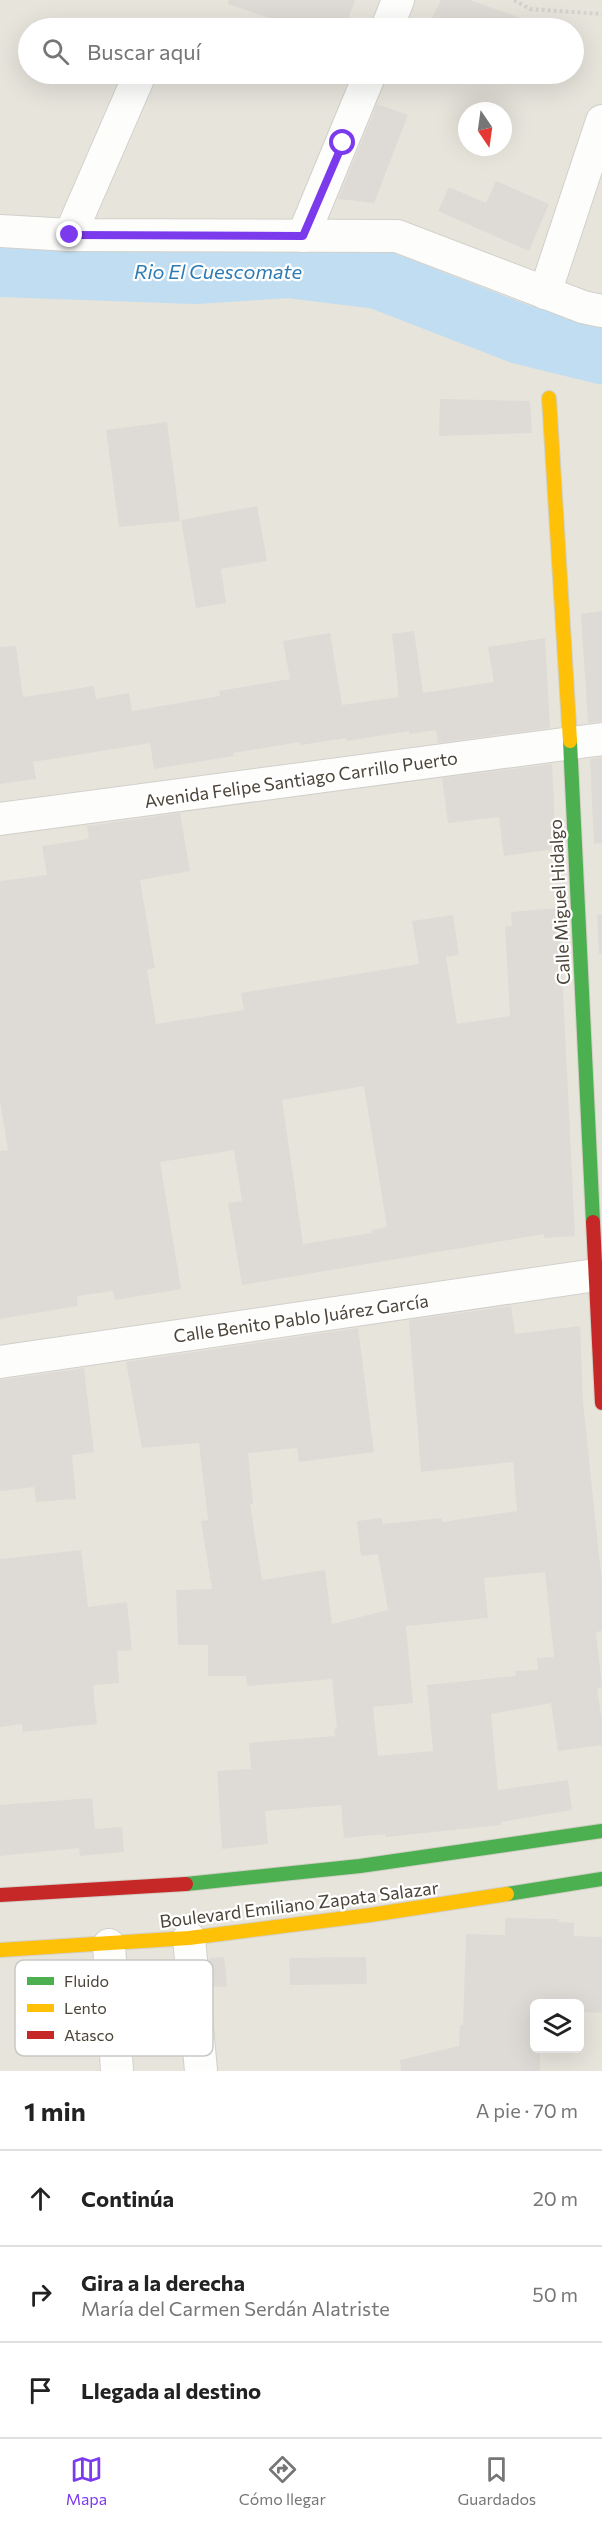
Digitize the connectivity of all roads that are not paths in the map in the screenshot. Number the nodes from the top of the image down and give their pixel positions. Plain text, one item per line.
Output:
1 (398, 0) edge
2 (391, 18) edge
3 (136, 84) edge
4 (366, 84) edge
5 (602, 121) edge
6 (0, 231) edge
7 (70, 235) junction
8 (303, 236) junction
9 (545, 293) junction
10 (602, 311) edge
11 (549, 398) dead end
12 (602, 739) edge
13 (570, 743) junction
14 (0, 819) edge
15 (599, 1275) edge
16 (0, 1362) edge
17 (602, 1403) edge
18 (602, 1831) edge
19 (602, 1879) edge
20 (0, 1895) edge
21 (189, 1938) junction
22 (109, 1945) junction
23 (0, 1950) edge
24 (110, 1960) edge
25 (191, 1960) edge
26 (116, 2056) edge
27 (200, 2056) edge
28 (117, 2071) edge
29 (201, 2071) edge

1 - 2 street
3 - 7 street
4 - 8 street
5 - 9 street
6 - 7 street
7 - 8 street
8 - 9 street
9 - 10 street
11 - 13 main road, Calle Miguel Hidalgo
12 - 13 street, Avenida Felipe Santiago Carrillo Puerto
13 - 14 street, Avenida Felipe Santiago Carrillo Puerto
13 - 15 main road, Calle Miguel Hidalgo
15 - 16 street, Calle Benito Pablo Juárez García
15 - 17 main road, Calle Miguel Hidalgo
18 - 20 main road, Boulevard Emiliano Zapata Salazar
19 - 21 main road, Boulevard Emiliano Zapata Salazar
21 - 22 main road, Boulevard Emiliano Zapata Salazar
21 - 25 street
22 - 23 main road, Boulevard Emiliano Zapata Salazar
22 - 24 street
26 - 28 street
27 - 29 street

